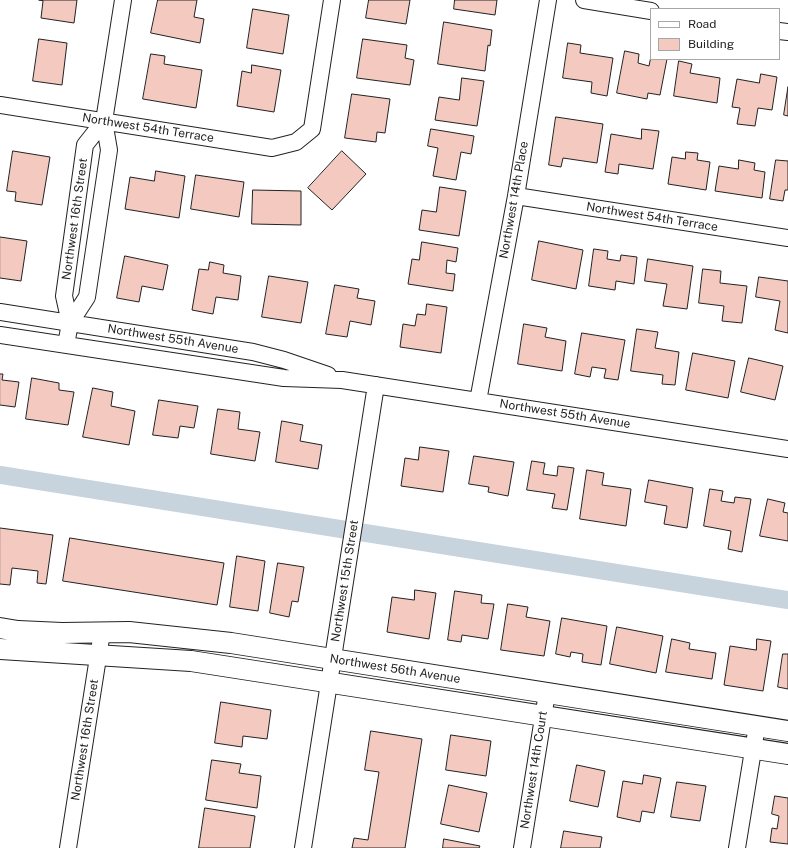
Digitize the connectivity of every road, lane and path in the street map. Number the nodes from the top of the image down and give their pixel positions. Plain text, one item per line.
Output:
1 (123, 0) edge
2 (332, 0) edge
3 (548, 0) edge
4 (584, 0) edge
5 (650, 11) edge
6 (0, 105) edge
7 (104, 121) junction
8 (516, 196) junction
9 (788, 238) edge
10 (0, 312) edge
11 (70, 322) junction
12 (0, 335) edge
13 (66, 345) junction
14 (342, 380) junction
15 (376, 385) junction
16 (478, 401) junction
17 (788, 449) edge
18 (0, 628) edge
19 (102, 632) junction
20 (0, 649) edge
21 (98, 655) junction
22 (333, 659) junction
23 (329, 682) junction
24 (546, 692) junction
25 (543, 716) junction
26 (757, 726) junction
27 (788, 731) edge
28 (753, 749) junction
29 (788, 754) edge
30 (68, 848) edge
31 (303, 848) edge
32 (522, 848) edge
33 (737, 848) edge

1 - 7 street, Northwest 16th Street
2 - 7 street, Northwest 54th Terrace
3 - 8 street, Northwest 14th Place
4 - 5 street
6 - 7 street, Northwest 54th Terrace
7 - 11 street, Northwest 16th Street
7 - 11 street, Northwest 16th Street
8 - 9 street, Northwest 54th Terrace
8 - 16 street, Northwest 14th Place
10 - 11 street, Northwest 55th Avenue
11 - 13 street, Northwest 16th Street
11 - 14 street, Northwest 55th Avenue
12 - 13 street, Northwest 55th Avenue
13 - 14 street, Northwest 55th Avenue
14 - 15 street, Northwest 55th Avenue
15 - 16 street, Northwest 55th Avenue
15 - 22 street, Northwest 15th Street
16 - 17 street, Northwest 55th Avenue
18 - 19 street, Northwest 56th Avenue
19 - 21 street, Northwest 16th Street
19 - 22 street, Northwest 56th Avenue
20 - 21 street, Northwest 56th Avenue
21 - 23 street, Northwest 56th Avenue
21 - 30 street, Northwest 16th Street
22 - 23 street, Northwest 15th Street
22 - 24 street, Northwest 56th Avenue
23 - 25 street, Northwest 56th Avenue
23 - 31 street, Northwest 15th Street
24 - 25 street, Northwest 14th Court
24 - 26 street, Northwest 56th Avenue
25 - 28 street, Northwest 56th Avenue
25 - 32 street, Northwest 14th Court
26 - 27 street, Northwest 56th Avenue
26 - 28 street
28 - 29 street, Northwest 56th Avenue
28 - 33 street

